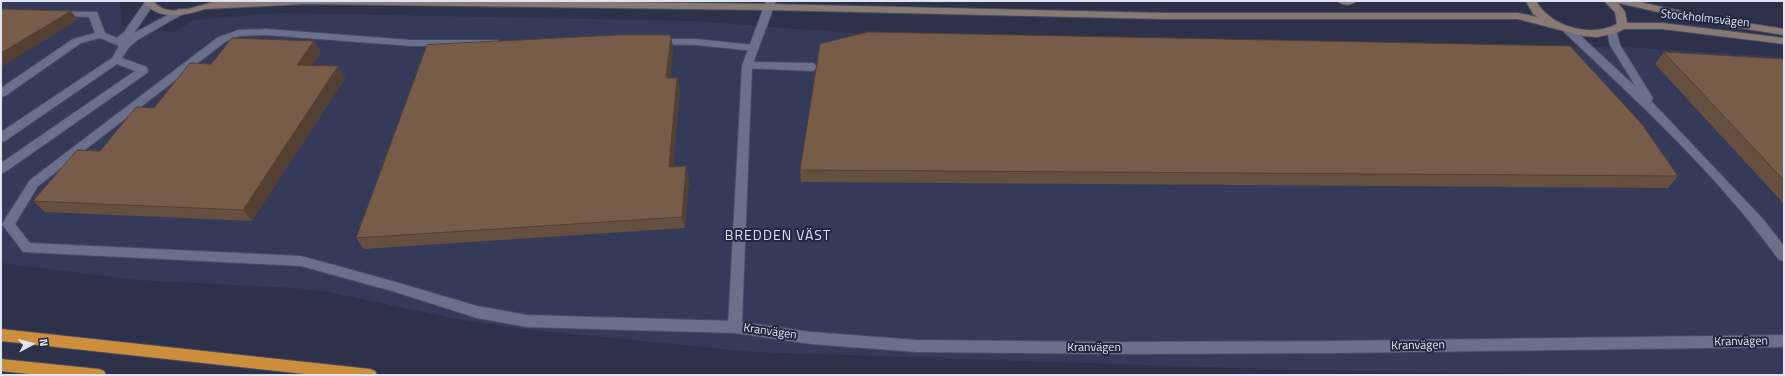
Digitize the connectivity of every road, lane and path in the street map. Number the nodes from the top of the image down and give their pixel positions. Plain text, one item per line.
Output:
1 (217, 1) edge
2 (1343, 1) edge
3 (1350, 1) edge
4 (1531, 1) edge
5 (1609, 1) edge
6 (1621, 1) edge
7 (149, 2) edge
8 (770, 4) edge
9 (206, 6) junction
10 (183, 11) junction
11 (47, 13) edge
12 (1556, 25) junction
13 (1617, 29) junction
14 (1568, 30) junction
15 (1784, 32) edge
16 (100, 35) junction
17 (1784, 41) edge
18 (506, 42) edge
19 (640, 42) edge
20 (122, 44) junction
21 (754, 48) junction
22 (116, 60) junction
23 (747, 66) junction
24 (813, 67) dead end
25 (1, 93) edge
26 (1657, 113) junction
27 (1, 138) edge
28 (1, 169) edge
29 (1784, 256) edge
30 (735, 327) junction
31 (1, 335) edge
32 (1784, 341) edge
33 (1, 365) edge
34 (99, 375) edge
35 (370, 375) edge

1 - 9 main road, Stockholmsvägen
2 - 3 main road
4 - 12 main road, Stockholmsvägen
5 - 13 main road
6 - 15 main road, Stockholmsvägen
7 - 10 main road, Stockholmsvägen
7 - 20 street
8 - 9 main road, Stockholmsvägen
8 - 12 main road, Stockholmsvägen
8 - 21 street, Kranvägen
9 - 10 main road, Stockholmsvägen
10 - 20 street
11 - 16 street
12 - 14 main road, Stockholmsvägen
13 - 14 main road, Stockholmsvägen
13 - 17 main road, Stockholmsvägen
13 - 26 street
14 - 26 street
16 - 20 street
16 - 25 street
18 - 30 street
19 - 21 street
20 - 22 street
21 - 23 street, Kranvägen
22 - 27 street
22 - 28 street
23 - 24 street
23 - 30 street, Kranvägen
26 - 29 street
30 - 32 street, Kranvägen
31 - 35 highway
33 - 34 highway

